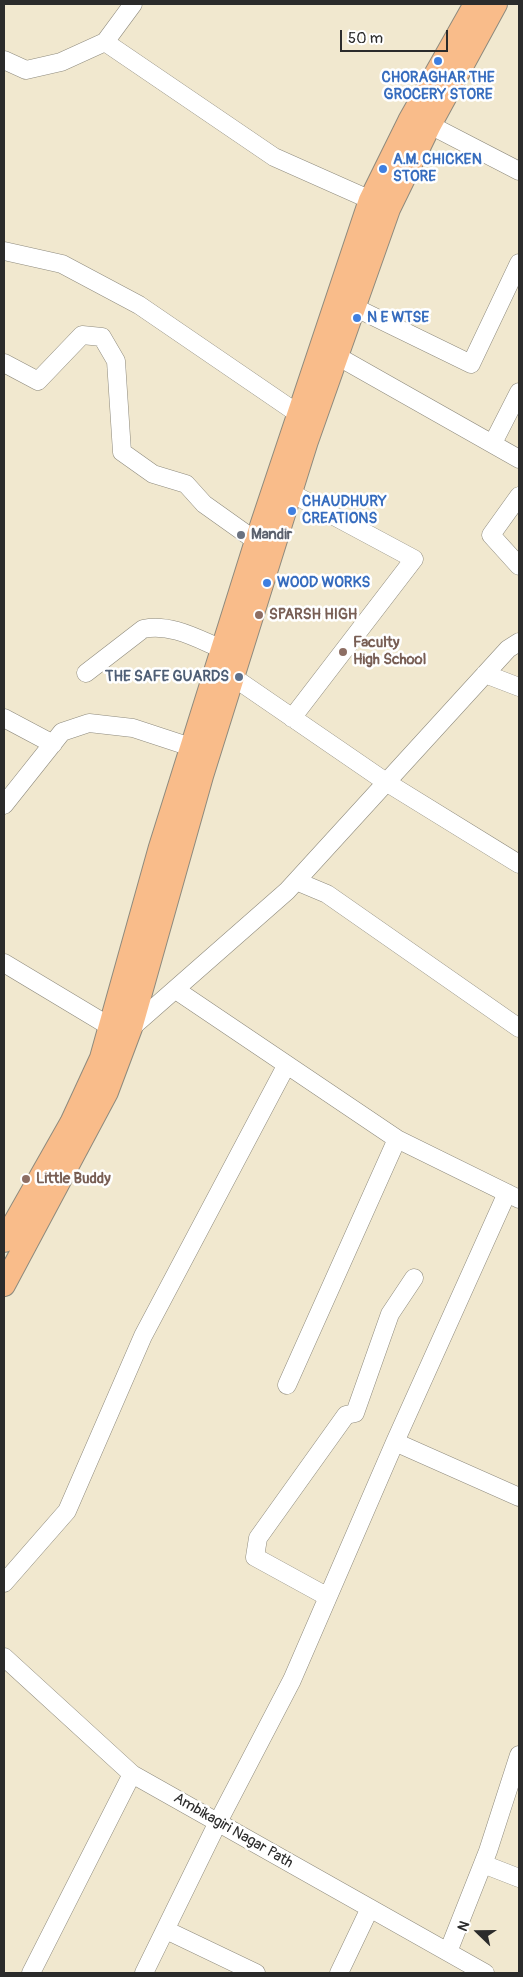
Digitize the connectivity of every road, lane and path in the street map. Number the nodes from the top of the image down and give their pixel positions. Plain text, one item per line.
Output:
1 (133, 4) edge
2 (475, 4) edge
3 (496, 4) edge
4 (105, 42) junction
5 (4, 60) edge
6 (430, 124) junction
7 (519, 171) edge
8 (380, 204) junction
9 (4, 251) edge
10 (519, 263) edge
11 (354, 307) junction
12 (337, 356) junction
13 (4, 363) edge
14 (519, 392) edge
15 (297, 413) junction
16 (493, 443) junction
17 (519, 459) edge
18 (291, 493) junction
19 (519, 496) edge
20 (256, 541) junction
21 (519, 566) edge
22 (519, 642) edge
23 (222, 650) junction
24 (86, 673) dead end
25 (485, 674) junction
26 (233, 677) junction
27 (519, 686) edge
28 (4, 718) edge
29 (292, 718) junction
30 (53, 744) junction
31 (200, 750) junction
32 (386, 782) junction
33 (4, 805) edge
34 (516, 857) edge
35 (296, 881) junction
36 (4, 963) edge
37 (176, 990) junction
38 (120, 1027) junction
39 (519, 1028) edge
40 (286, 1066) junction
41 (397, 1139) junction
42 (513, 1196) edge
43 (4, 1241) edge
44 (414, 1278) dead end
45 (4, 1285) edge
46 (287, 1385) dead end
47 (395, 1442) junction
48 (519, 1498) edge
49 (4, 1583) edge
50 (328, 1597) junction
51 (4, 1657) edge
52 (519, 1755) edge
53 (132, 1774) junction
54 (218, 1822) junction
55 (482, 1864) junction
56 (519, 1878) edge
57 (370, 1908) junction
58 (166, 1930) junction
59 (448, 1952) junction
60 (465, 1968) edge
61 (31, 1973) edge
62 (144, 1973) edge
63 (256, 1973) edge
64 (339, 1973) edge
65 (485, 1973) edge

1 - 4 street
2 - 8 main road
3 - 6 main road
4 - 5 street
4 - 8 street
6 - 7 street
6 - 8 main road
8 - 11 main road
8 - 15 main road
9 - 15 street
10 - 11 street
11 - 12 main road
12 - 16 street
12 - 18 main road
13 - 20 street
14 - 16 street
15 - 20 main road
16 - 17 street
18 - 26 main road
18 - 29 street
19 - 21 street
20 - 23 main road
22 - 25 street
23 - 24 street
23 - 31 main road
25 - 27 street
25 - 32 street
26 - 29 street
26 - 31 main road
28 - 30 street
29 - 32 street
30 - 31 street
30 - 33 street
31 - 38 main road
32 - 34 street
32 - 35 street
35 - 37 street
35 - 39 street
36 - 38 street
37 - 38 street
37 - 40 street
38 - 43 main road
38 - 45 main road
40 - 41 street
40 - 49 street
41 - 42 street
41 - 46 street
42 - 47 street
44 - 50 street
47 - 48 street
47 - 50 street
50 - 54 street
51 - 53 street, Ambikagiri Nagar Path
52 - 55 street
53 - 54 street, Ambikagiri Nagar Path
53 - 61 street
54 - 57 street, Ambikagiri Nagar Path
54 - 58 street
55 - 56 street
55 - 59 street
57 - 59 street, Ambikagiri Nagar Path
57 - 64 street
58 - 62 street
58 - 63 street
59 - 60 street, Ambikagiri Nagar Path
60 - 65 street, Ambikagiri Nagar Path

